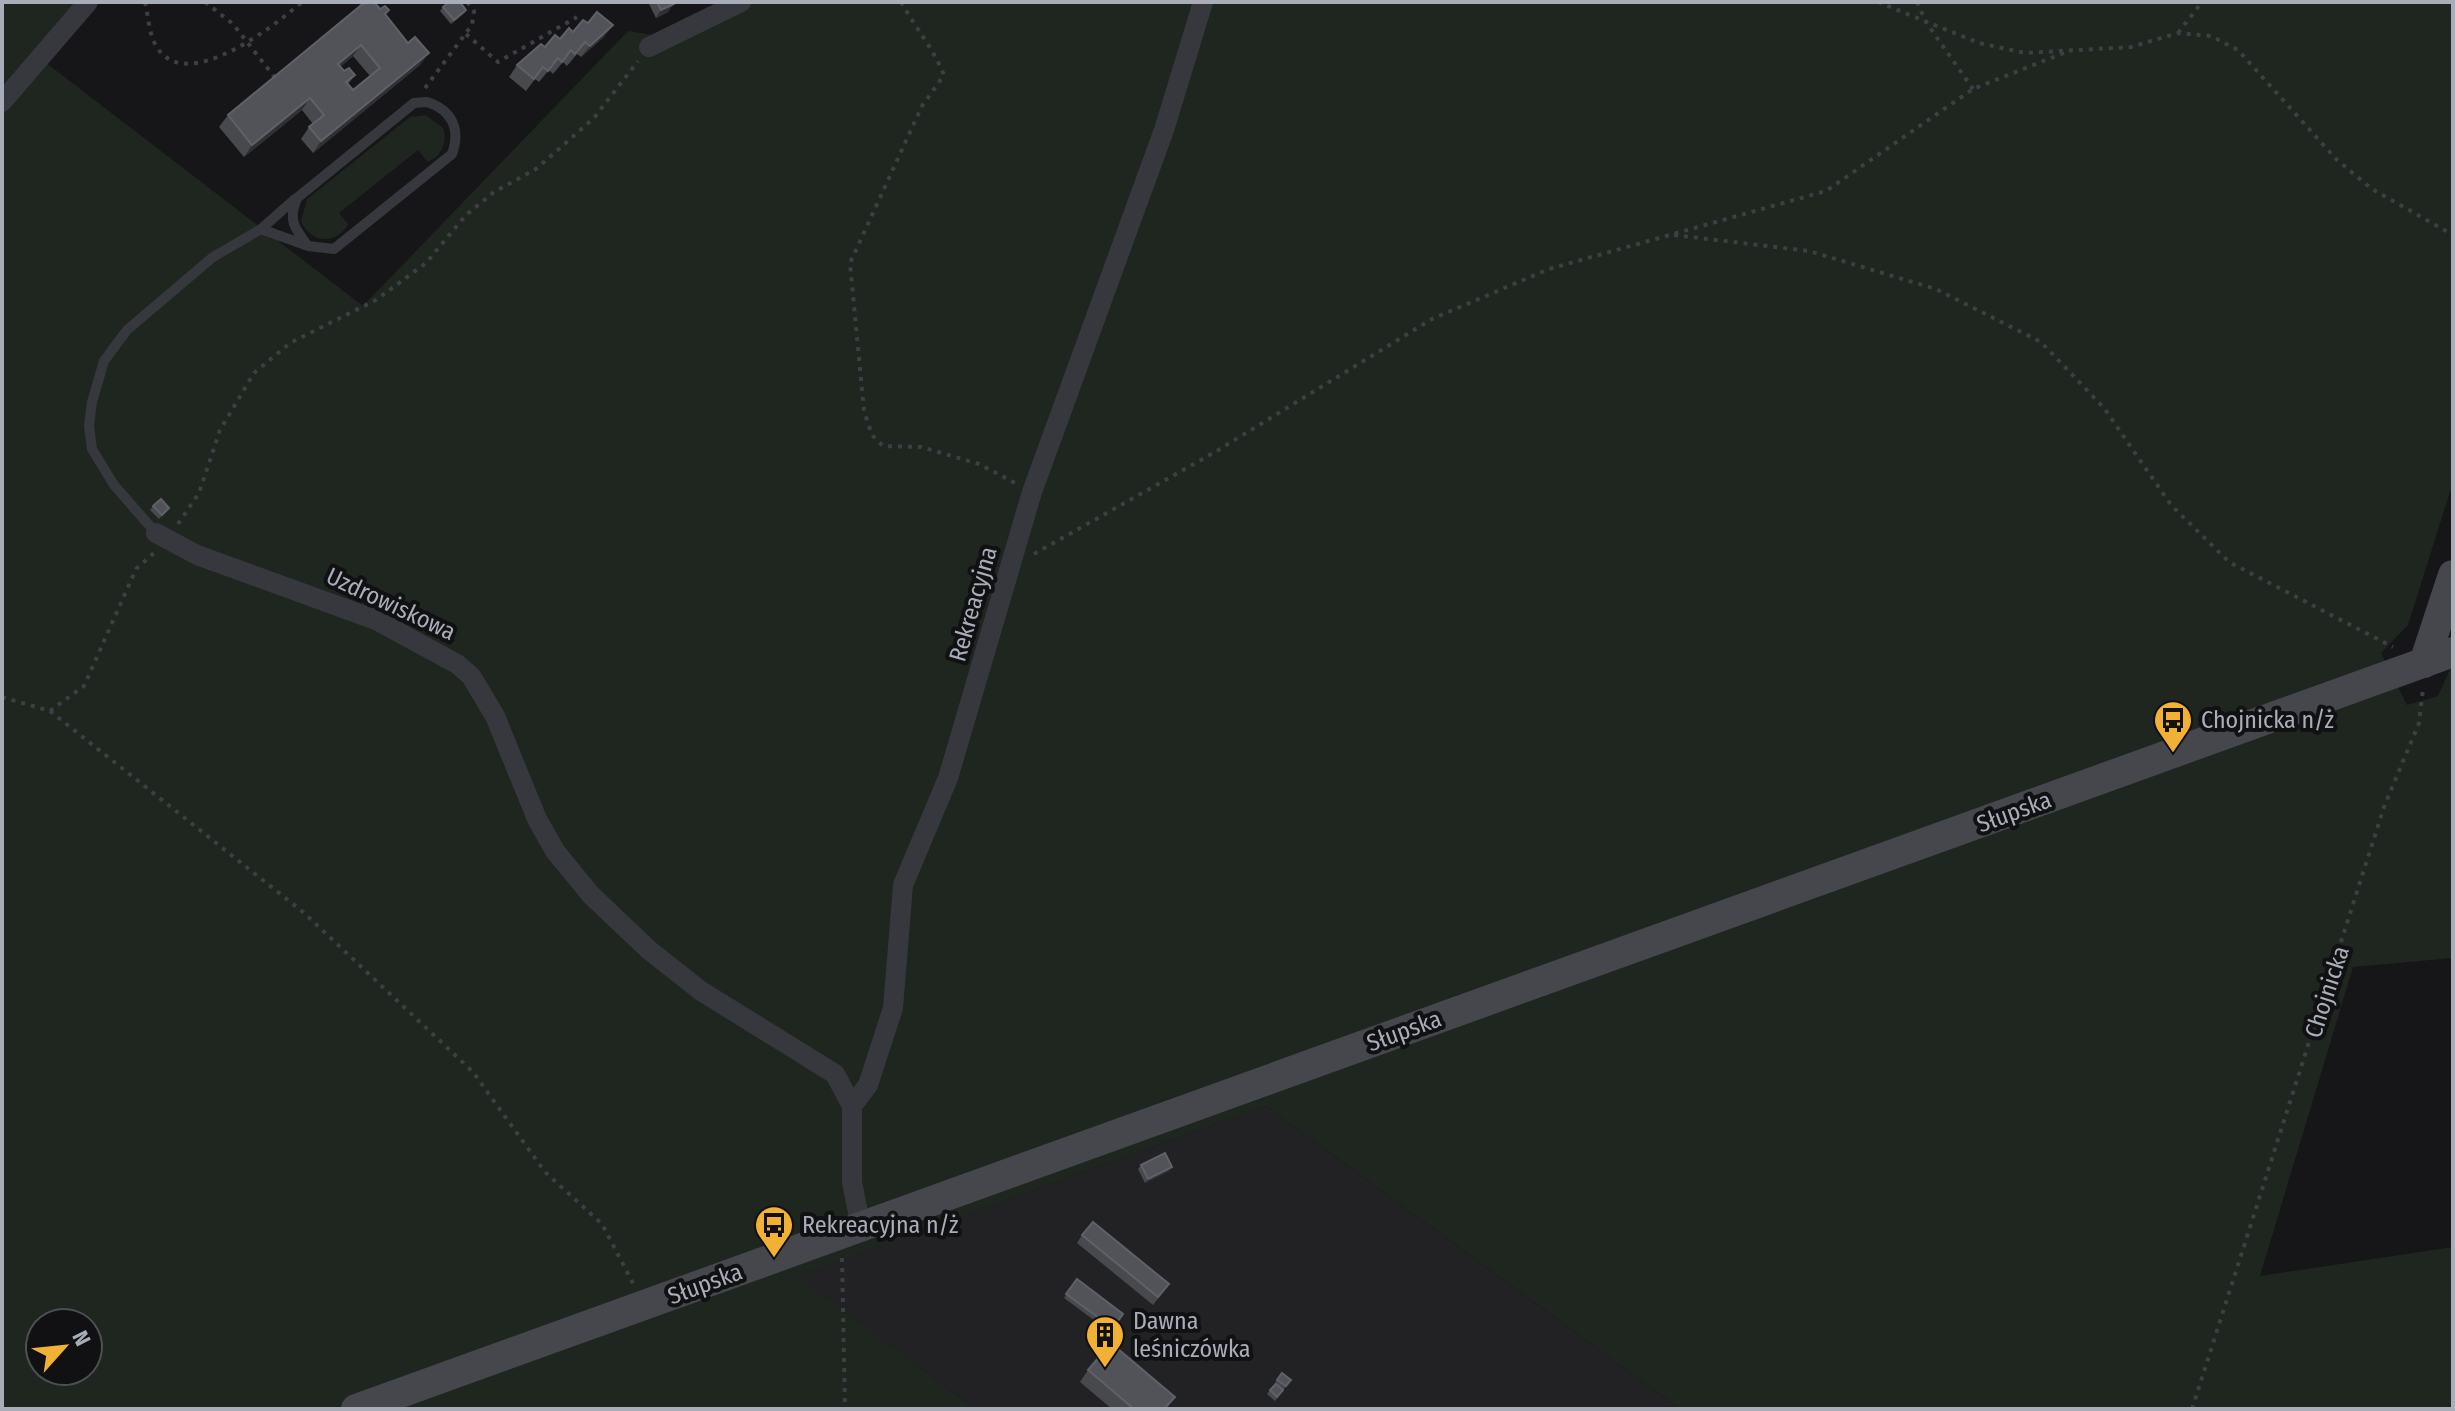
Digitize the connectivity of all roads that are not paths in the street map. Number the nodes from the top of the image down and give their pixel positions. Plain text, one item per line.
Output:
1 (88, 2) edge
2 (741, 2) edge
3 (1203, 2) edge
4 (649, 47) road end
5 (2, 102) edge
6 (297, 198) junction
7 (261, 229) junction
8 (308, 246) junction
9 (161, 537) joint
10 (2453, 575) edge
11 (2453, 652) edge
12 (2424, 663) junction
13 (852, 1106) junction
14 (852, 1237) junction
15 (356, 1409) edge

1 - 5 street
2 - 4 street
3 - 13 street, Rekreacyjna
6 - 7 lane, Uzdrowiskowa
6 - 8 lane
6 - 8 lane, Uzdrowiskowa
7 - 8 lane
7 - 9 lane, Uzdrowiskowa
9 - 13 street, Uzdrowiskowa
10 - 12 street
11 - 12 street, Słupska
12 - 14 street, Słupska
13 - 14 street
14 - 15 street, Słupska

